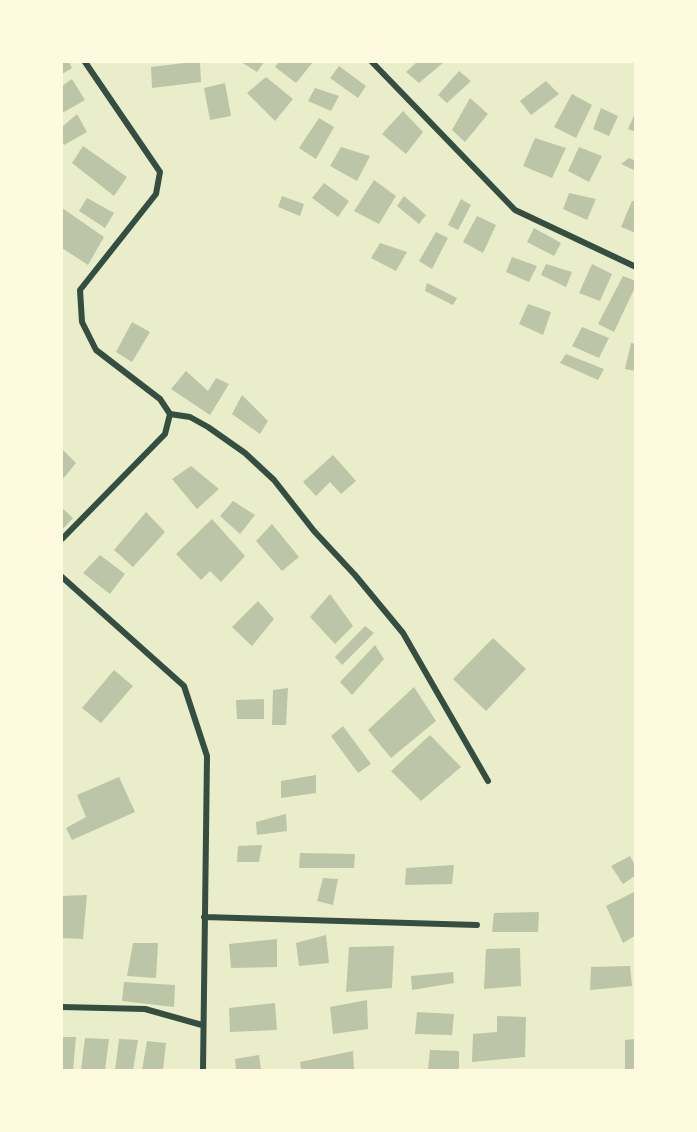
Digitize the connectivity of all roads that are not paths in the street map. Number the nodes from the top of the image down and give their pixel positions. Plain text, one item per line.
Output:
1 (85, 62) edge
2 (372, 62) edge
3 (636, 267) edge
4 (170, 414) junction
5 (62, 539) edge
6 (62, 577) edge
7 (488, 781) dead end
8 (204, 917) junction
9 (477, 925) dead end
10 (62, 1007) edge
11 (202, 1025) junction
12 (203, 1071) edge

1 - 4 street
2 - 3 street
4 - 5 street
4 - 7 street
6 - 8 street
8 - 9 street
8 - 11 street
10 - 11 street
11 - 12 street

